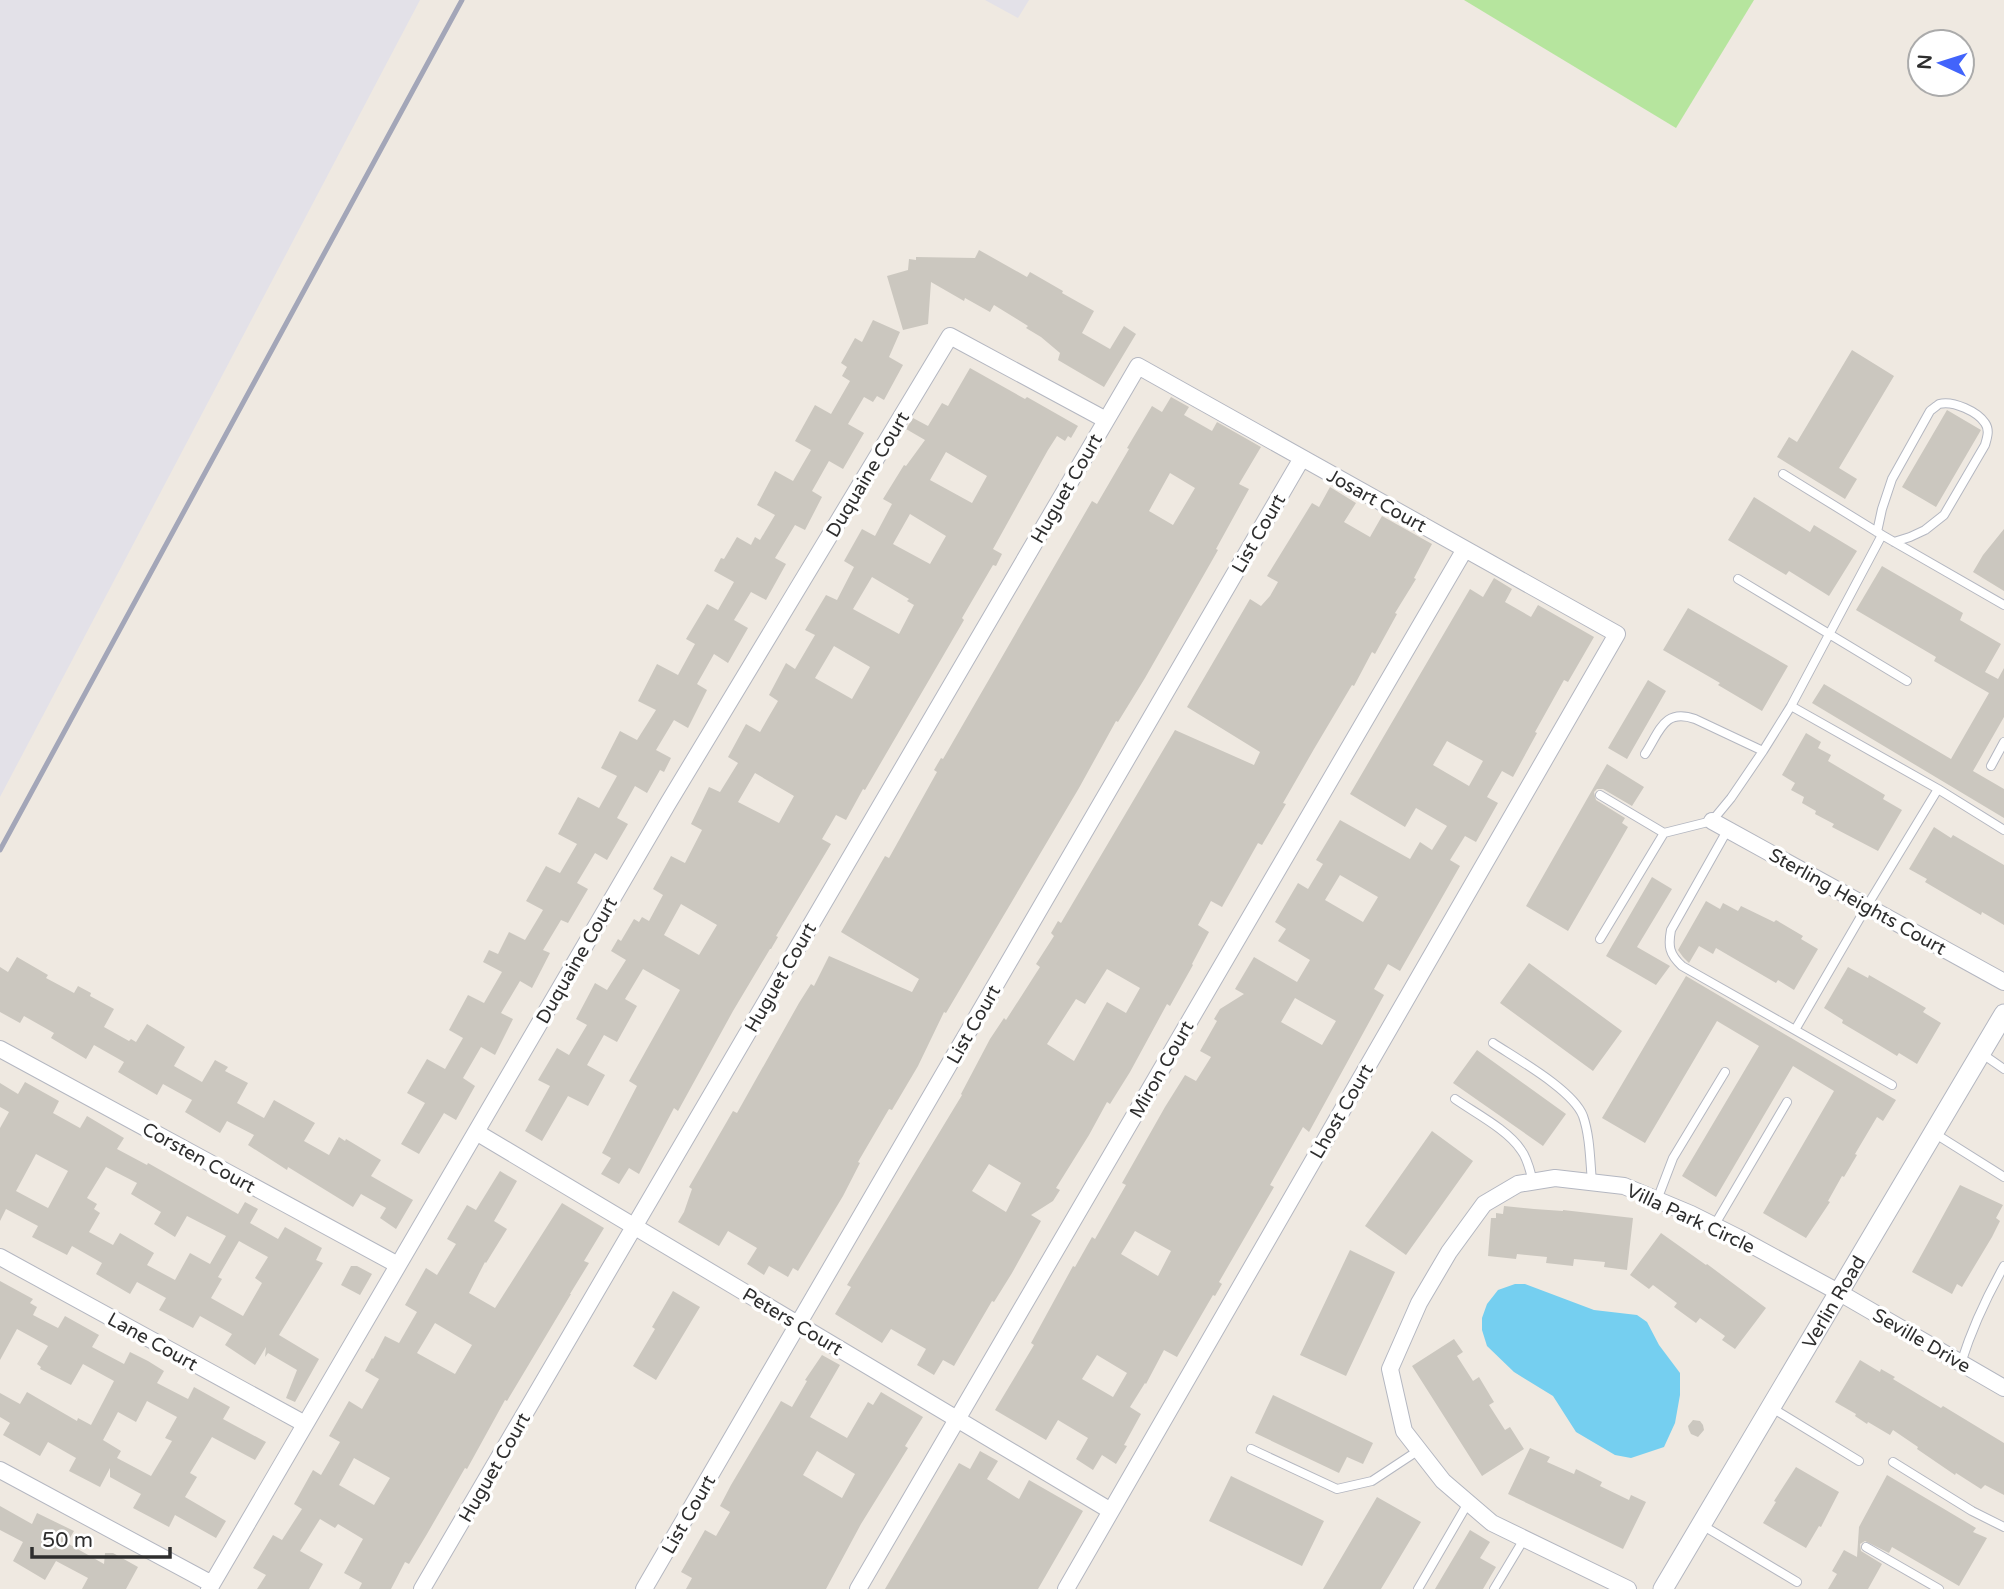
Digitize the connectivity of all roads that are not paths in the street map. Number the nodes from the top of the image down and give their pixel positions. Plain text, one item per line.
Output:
1 (1138, 366) joint
2 (1106, 420) junction
3 (1302, 458) junction
4 (1783, 474) dead end
5 (1880, 533) junction
6 (1894, 542) junction
7 (1465, 549) junction
8 (1738, 579) dead end
9 (2004, 605) edge
10 (1830, 633) junction
11 (1617, 634) joint
12 (1908, 681) dead end
13 (1791, 706) junction
14 (2004, 743) edge
15 (1763, 751) junction
16 (1645, 754) dead end
17 (1991, 766) dead end
18 (1938, 789) junction
19 (1600, 795) dead end
20 (1712, 821) junction
21 (1728, 830) junction
22 (2004, 830) edge
23 (1664, 833) junction
24 (1867, 906) junction
25 (1600, 939) dead end
26 (2004, 982) edge
27 (2004, 1014) edge
28 (1795, 1030) junction
29 (1493, 1043) dead end
30 (0, 1049) edge
31 (1982, 1053) junction
32 (2004, 1069) edge
33 (1725, 1072) dead end
34 (1892, 1085) dead end
35 (1455, 1099) dead end
36 (1787, 1102) dead end
37 (476, 1132) junction
38 (1934, 1133) junction
39 (2004, 1177) edge
40 (1532, 1182) junction
41 (1592, 1182) junction
42 (1657, 1200) junction
43 (634, 1226) junction
44 (1714, 1226) junction
45 (0, 1257) edge
46 (398, 1265) junction
47 (2004, 1266) edge
48 (1840, 1293) junction
49 (798, 1324) junction
50 (1961, 1363) junction
51 (1999, 1382) edge
52 (1771, 1407) junction
53 (957, 1419) junction
54 (305, 1424) junction
55 (1251, 1448) dead end
56 (1419, 1450) junction
57 (1859, 1461) dead end
58 (1893, 1462) dead end
59 (0, 1470) edge
60 (1468, 1503) junction
61 (1111, 1511) junction
62 (1702, 1525) junction
63 (2004, 1527) edge
64 (1524, 1539) junction
65 (1866, 1547) dead end
66 (1797, 1582) dead end
67 (210, 1587) edge
68 (422, 1589) edge
69 (644, 1589) edge
70 (858, 1589) edge
71 (1066, 1589) edge
72 (1418, 1589) edge
73 (1494, 1589) edge
74 (1628, 1589) edge
75 (1663, 1589) edge
76 (1939, 1589) edge

1 - 2 street, Huguet Court
1 - 3 street, Josart Court
2 - 37 street, Duquaine Court
2 - 43 street, Huguet Court
3 - 7 street, Josart Court
3 - 49 street, List Court
4 - 5 lane
5 - 6 lane
5 - 6 lane
5 - 10 lane
6 - 9 lane
7 - 11 street, Josart Court
7 - 53 street, Miron Court
8 - 10 lane
10 - 12 lane
10 - 13 lane
11 - 61 street, Lhost Court
13 - 15 lane
13 - 18 lane
14 - 17 lane
15 - 16 lane
15 - 20 lane
18 - 22 lane
18 - 24 lane
19 - 23 lane
20 - 21 street, Sterling Heights Court
20 - 23 lane
21 - 24 street, Sterling Heights Court
21 - 28 lane
23 - 25 lane
24 - 26 street, Sterling Heights Court
24 - 28 lane
27 - 31 street, Verlin Road
28 - 34 lane
29 - 41 lane
30 - 46 street, Corsten Court
31 - 32 lane
31 - 38 street, Verlin Road
33 - 42 lane
35 - 40 lane
36 - 44 lane
37 - 43 street, Peters Court
37 - 46 street, Duquaine Court
38 - 39 lane
38 - 48 street, Verlin Road
40 - 41 street, Villa Park Circle
40 - 56 street, Villa Park Circle
41 - 42 street, Villa Park Circle
42 - 44 street, Villa Park Circle
43 - 49 street, Peters Court
43 - 68 street, Huguet Court
44 - 48 street, Villa Park Circle
45 - 54 street, Lane Court
46 - 54 street, Duquaine Court
47 - 50 lane
48 - 50 street, Seville Drive
48 - 52 street, Verlin Road
49 - 53 street, Peters Court
49 - 69 street, List Court
50 - 51 street, Seville Drive
52 - 57 lane
52 - 62 street, Verlin Road
53 - 61 street, Peters Court
53 - 70 street, Miron Court
54 - 67 street, Duquaine Court
55 - 56 lane
56 - 60 street, Villa Park Circle
58 - 63 lane
59 - 67 street
60 - 64 street, Villa Park Circle
60 - 72 lane
61 - 71 street, Lhost Court
62 - 66 lane
62 - 75 street, Verlin Road
64 - 73 lane
64 - 74 street, Villa Park Circle
65 - 76 lane

